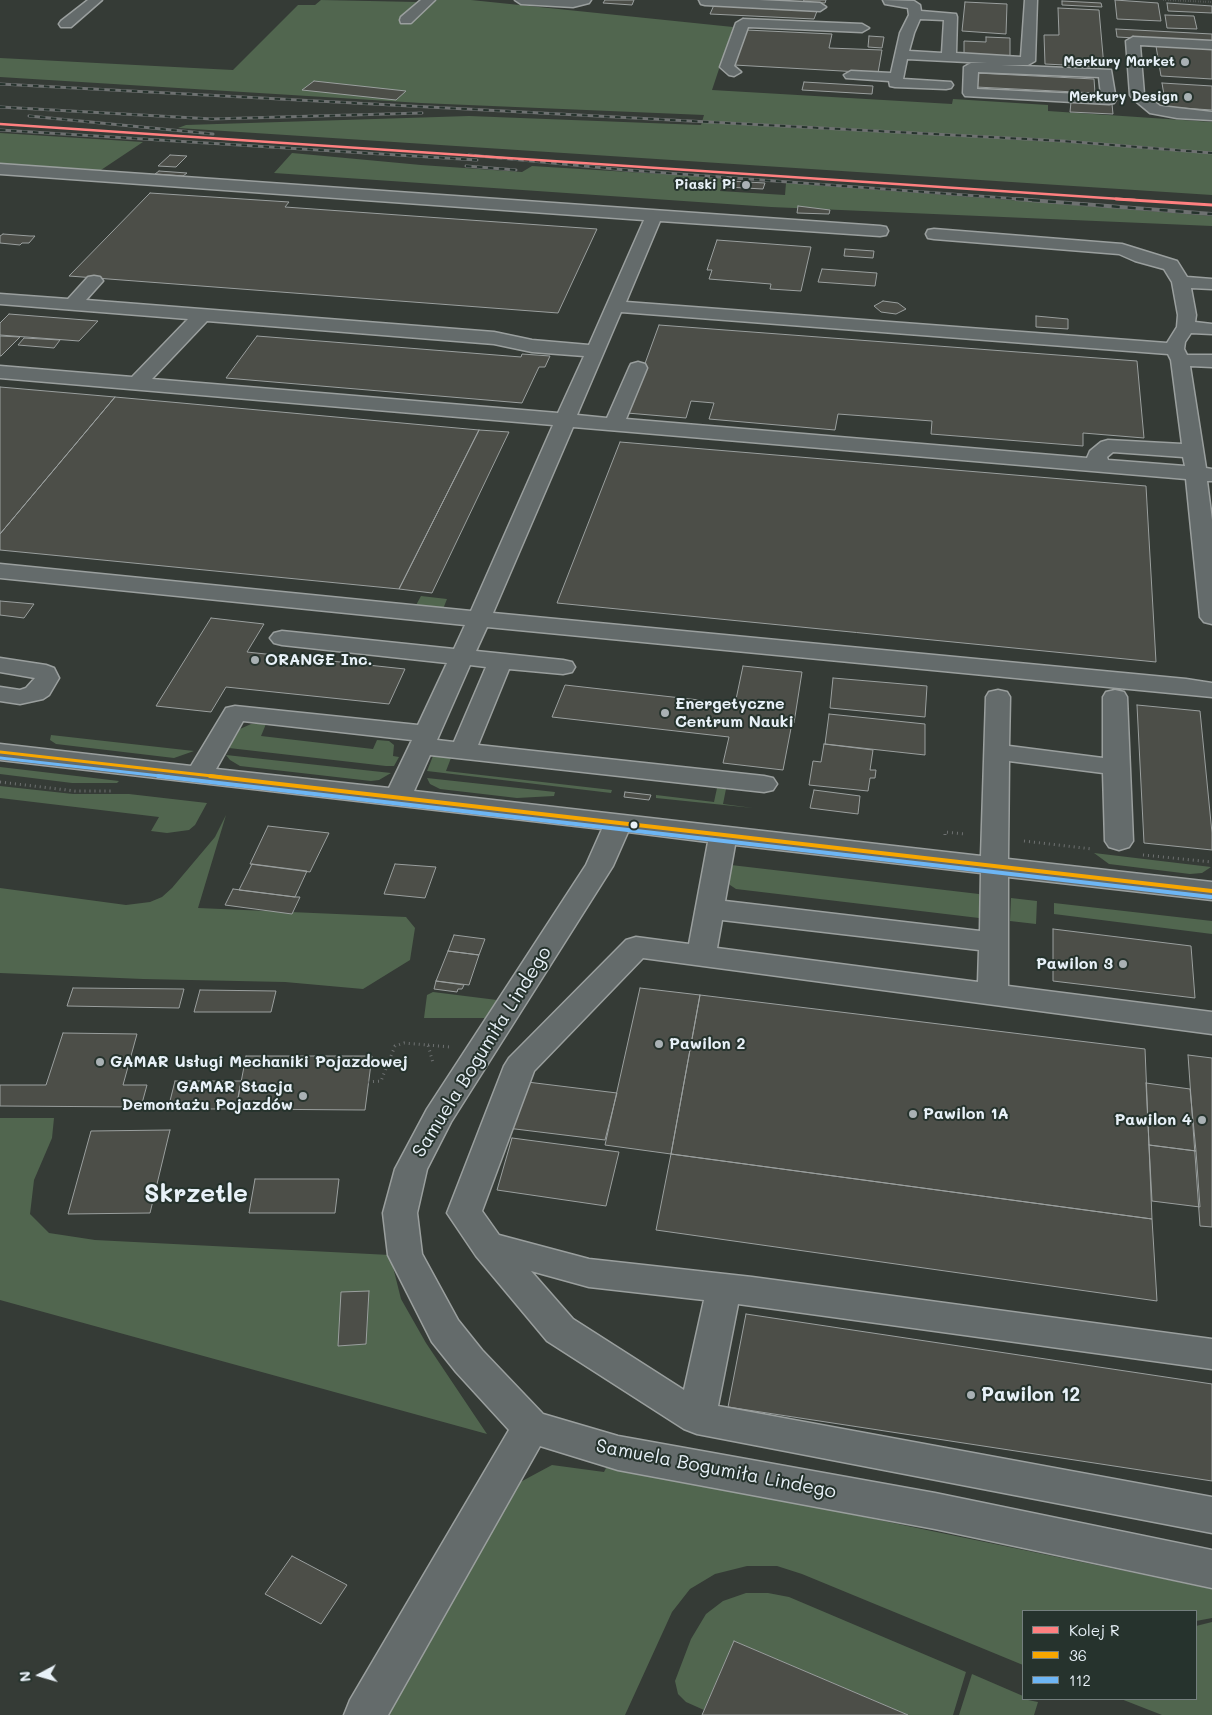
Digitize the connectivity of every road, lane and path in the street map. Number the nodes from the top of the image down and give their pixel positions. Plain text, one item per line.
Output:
1 (96, 0) edge
2 (429, 0) edge
3 (521, 0) edge
4 (586, 0) edge
5 (705, 0) edge
6 (1031, 0) edge
7 (1163, 0) edge
8 (1189, 0) edge
9 (885, 2) edge
10 (1212, 2) edge
11 (820, 7) dead end
12 (960, 7) dead end
13 (915, 10) junction
14 (699, 15) dead end
15 (736, 17) dead end
16 (772, 19) dead end
17 (406, 20) dead end
18 (66, 24) dead end
19 (877, 31) dead end
20 (904, 32) junction
21 (950, 34) junction
22 (1212, 45) edge
23 (902, 55) junction
24 (948, 57) junction
25 (994, 64) junction
26 (734, 72) dead end
27 (851, 75) dead end
28 (897, 77) junction
29 (946, 85) dead end
30 (1212, 116) edge
31 (1, 170) edge
32 (650, 223) junction
33 (586, 227) dead end
34 (880, 231) dead end
35 (934, 234) dead end
36 (94, 281) dead end
37 (1181, 282) junction
38 (1212, 284) edge
39 (0, 299) edge
40 (72, 304) junction
41 (614, 306) junction
42 (350, 309) dead end
43 (202, 315) junction
44 (337, 326) junction
45 (1186, 327) junction
46 (1212, 329) edge
47 (596, 350) junction
48 (1178, 354) junction
49 (1212, 361) edge
50 (638, 368) dead end
51 (0, 372) edge
52 (137, 384) junction
53 (565, 421) junction
54 (614, 425) junction
55 (1193, 451) junction
56 (1098, 466) junction
57 (1204, 474) edge
58 (1207, 522) edge
59 (0, 571) edge
60 (1212, 612) edge
61 (479, 619) junction
62 (282, 638) dead end
63 (462, 657) junction
64 (500, 661) junction
65 (0, 665) edge
66 (563, 667) dead end
67 (1212, 690) edge
68 (0, 694) edge
69 (445, 695) junction
70 (998, 697) dead end
71 (1115, 697) dead end
72 (484, 699) junction
73 (425, 740) junction
74 (463, 751) junction
75 (0, 752) edge
76 (996, 752) junction
77 (1116, 767) junction
78 (199, 775) junction
79 (764, 784) dead end
80 (398, 798) junction
81 (617, 824) junction
82 (945, 832) dead end
83 (723, 836) junction
84 (994, 838) junction
85 (1126, 847) joint
86 (1094, 849) dead end
87 (1212, 862) edge
88 (994, 868) junction
89 (1212, 892) edge
90 (709, 909) junction
91 (994, 942) junction
92 (701, 956) junction
93 (993, 993) junction
94 (1212, 1023) edge
95 (432, 1062) dead end
96 (368, 1082) dead end
97 (488, 1246) junction
98 (724, 1288) junction
99 (1212, 1354) edge
100 (697, 1418) junction
101 (532, 1427) junction
102 (1212, 1515) edge
103 (1212, 1569) edge
104 (365, 1715) edge

1 - 18 street
2 - 17 street
3 - 4 street
5 - 11 street
5 - 14 street
6 - 25 street
7 - 10 path
8 - 10 path
9 - 13 street
12 - 13 street
13 - 20 street
13 - 21 street
15 - 16 street
19 - 26 street
20 - 21 street
20 - 23 street
21 - 24 street
22 - 30 street
23 - 24 street
23 - 28 street
24 - 25 street
25 - 25 street
27 - 28 street
28 - 29 street
31 - 32 street
32 - 33 street
32 - 34 street
32 - 41 street
35 - 37 street
36 - 40 street
37 - 38 street
37 - 45 street
39 - 40 street
40 - 43 street
41 - 47 street
41 - 48 street
42 - 44 street
43 - 44 street
43 - 52 street
44 - 47 street
45 - 46 street
45 - 48 street
47 - 53 street
48 - 49 street
48 - 55 street
50 - 54 street
51 - 52 street
52 - 53 street
53 - 54 street
53 - 61 street
54 - 56 street
55 - 56 street
55 - 57 street
56 - 57 street
57 - 58 street
58 - 60 street
59 - 61 street
61 - 63 street
61 - 67 street
62 - 63 street
63 - 64 street
63 - 69 street
64 - 66 street
64 - 72 street
65 - 68 street
69 - 72 street
69 - 73 street
70 - 76 street
71 - 77 street
72 - 74 street
73 - 74 street
73 - 78 street
73 - 80 street
74 - 79 street
75 - 78 street
76 - 77 street
76 - 84 street
77 - 85 street
78 - 80 street
80 - 81 street
81 - 83 street
81 - 101 street, Samuela Bogumiła Lindego
82 - 84 path
83 - 88 street
83 - 90 street
84 - 86 path
84 - 88 street
85 - 87 path
88 - 89 street
88 - 91 street
90 - 91 street
90 - 92 street
91 - 93 street
92 - 93 street
92 - 97 street
93 - 94 street
95 - 96 path
97 - 98 street
97 - 100 street
98 - 99 street
98 - 100 street
100 - 102 street
101 - 103 street, Samuela Bogumiła Lindego
101 - 104 street

